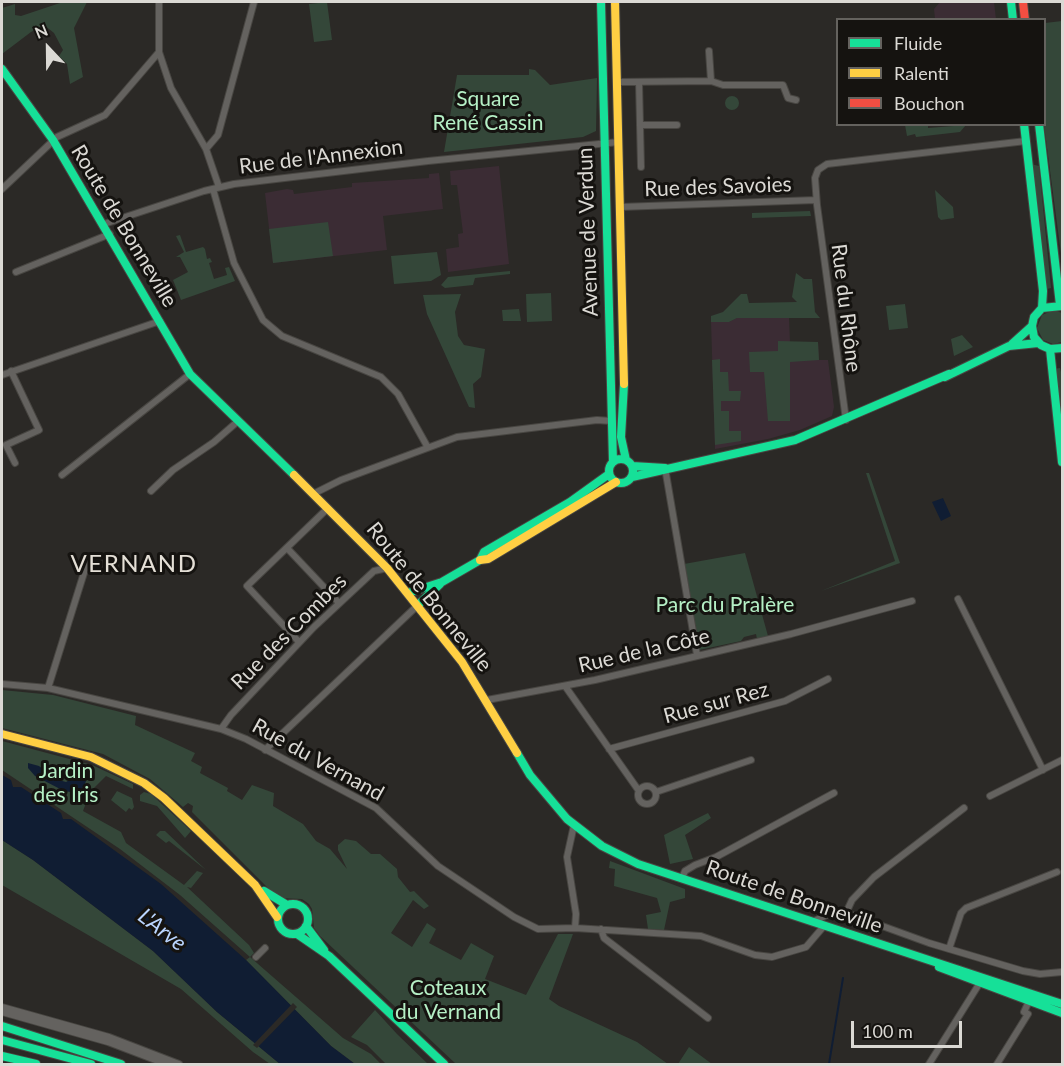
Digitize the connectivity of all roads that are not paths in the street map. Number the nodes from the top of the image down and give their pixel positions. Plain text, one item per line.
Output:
1 (159, 2) edge
2 (254, 2) edge
3 (601, 2) edge
4 (615, 2) edge
5 (1011, 2) edge
6 (1023, 2) edge
7 (1013, 18) edge
8 (1025, 18) edge
9 (709, 51) dead end
10 (159, 52) junction
11 (2, 69) edge
12 (711, 81) junction
13 (617, 82) junction
14 (639, 82) junction
15 (796, 100) dead end
16 (676, 124) dead end
17 (640, 125) junction
18 (1040, 129) edge
19 (1026, 136) edge
20 (52, 140) junction
21 (619, 142) junction
22 (602, 144) junction
23 (1042, 146) junction
24 (206, 149) junction
25 (640, 167) dead end
26 (216, 188) junction
27 (2, 189) edge
28 (816, 200) junction
29 (620, 207) junction
30 (104, 224) junction
31 (110, 234) junction
32 (16, 272) dead end
33 (1061, 306) edge
34 (1042, 308) junction
35 (159, 321) junction
36 (1032, 326) junction
37 (1038, 342) junction
38 (1009, 346) junction
39 (1062, 348) edge
40 (1050, 349) junction
41 (11, 371) junction
42 (190, 374) junction
43 (2, 375) edge
44 (848, 419) junction
45 (611, 421) junction
46 (237, 422) junction
47 (427, 446) junction
48 (613, 462) junction
49 (1062, 462) edge
50 (629, 463) junction
51 (15, 464) dead end
52 (665, 468) junction
53 (609, 474) junction
54 (62, 475) dead end
55 (632, 477) junction
56 (616, 482) junction
57 (152, 491) dead end
58 (313, 494) junction
59 (328, 508) junction
60 (287, 548) junction
61 (88, 560) dead end
62 (480, 560) junction
63 (387, 568) junction
64 (442, 582) junction
65 (408, 593) junction
66 (958, 599) dead end
67 (912, 601) dead end
68 (339, 603) junction
69 (418, 605) junction
70 (299, 642) junction
71 (697, 655) junction
72 (828, 679) dead end
73 (2, 684) edge
74 (565, 686) junction
75 (48, 688) junction
76 (487, 700) junction
77 (221, 729) junction
78 (2, 734) edge
79 (609, 749) junction
80 (265, 750) junction
81 (751, 760) dead end
82 (1062, 760) edge
83 (1043, 770) junction
84 (639, 791) junction
85 (656, 792) junction
86 (834, 793) dead end
87 (990, 796) dead end
88 (964, 808) dead end
89 (574, 825) junction
90 (1058, 872) dead end
91 (682, 878) junction
92 (255, 885) junction
93 (287, 905) junction
94 (843, 915) junction
95 (278, 917) junction
96 (812, 922) junction
97 (306, 926) junction
98 (824, 926) junction
99 (575, 928) junction
100 (601, 929) junction
101 (835, 930) junction
102 (297, 934) junction
103 (265, 948) dead end
104 (949, 949) junction
105 (329, 956) junction
106 (256, 957) dead end
107 (1062, 972) edge
108 (982, 980) junction
109 (1031, 997) junction
110 (1062, 1004) edge
111 (2, 1007) edge
112 (2, 1012) edge
113 (1062, 1013) edge
114 (708, 1018) dead end
115 (2, 1026) edge
116 (2, 1040) edge
117 (4, 1057) edge
118 (36, 1065) edge
119 (91, 1065) edge
120 (121, 1065) edge
121 (166, 1065) edge
122 (179, 1065) edge
123 (444, 1065) edge
124 (929, 1065) edge
125 (996, 1065) edge

1 - 10 street
2 - 24 street
3 - 22 main road, Avenue de Verdun
4 - 13 main road, Avenue de Verdun
5 - 7 main road
6 - 8 main road
9 - 12 street
10 - 20 street
10 - 24 street
11 - 20 main road, Route de Bonneville
12 - 14 street
12 - 15 street
13 - 14 street
13 - 21 main road, Avenue de Verdun
14 - 17 street
16 - 17 street
17 - 25 street
18 - 19 main road
18 - 23 main road
19 - 23 main road
19 - 28 street, Rue du Rhône
19 - 34 main road
20 - 27 street
20 - 30 main road, Route de Bonneville
21 - 22 street, Rue de l'Annexion
21 - 29 main road, Avenue de Verdun
22 - 26 street, Rue de l'Annexion
22 - 45 main road, Avenue de Verdun
23 - 33 main road
24 - 26 street
26 - 30 street, Rue de l'Annexion
26 - 47 street
28 - 29 street, Rue des Savoies
28 - 44 street, Rue du Rhône
29 - 50 main road, Avenue de Verdun
30 - 31 main road, Route de Bonneville
31 - 32 street
31 - 35 main road, Route de Bonneville
33 - 34 main road
34 - 36 main road
35 - 41 street
35 - 42 main road, Route de Bonneville
36 - 37 main road
36 - 38 main road
37 - 38 main road
37 - 40 main road
38 - 44 main road
39 - 40 main road
40 - 49 main road
41 - 43 street
41 - 51 street
42 - 46 main road, Route de Bonneville
42 - 54 street
44 - 52 main road
45 - 47 street
45 - 48 main road, Avenue de Verdun
46 - 57 street
46 - 58 main road, Route de Bonneville
47 - 58 street
48 - 50 main road
48 - 53 main road
50 - 52 main road
50 - 55 main road
52 - 55 main road
52 - 71 street
53 - 56 main road
53 - 62 main road
55 - 56 main road
56 - 62 main road
58 - 59 main road, Route de Bonneville
59 - 60 street
59 - 63 main road, Route de Bonneville
60 - 68 street
60 - 70 street
61 - 75 street
62 - 64 main road
63 - 65 main road, Route de Bonneville
63 - 68 street, Rue des Combes
64 - 65 main road
64 - 69 main road
65 - 69 main road, Route de Bonneville
66 - 83 street
67 - 71 street, Rue de la Côte
68 - 70 street, Rue des Combes
69 - 76 main road, Route de Bonneville
69 - 80 street
70 - 77 street, Rue des Combes
71 - 74 street, Rue de la Côte
72 - 79 street, Rue sur Rez
73 - 75 street, Rue du Vernand
74 - 76 street, Rue de la Côte
74 - 79 street
75 - 77 street, Rue du Vernand
76 - 89 main road, Route de Bonneville
77 - 80 street, Rue du Vernand
78 - 92 main road
79 - 84 street
80 - 99 street, Rue du Vernand
81 - 85 street
82 - 83 street
83 - 87 street
84 - 85 street
84 - 85 street
86 - 91 street
88 - 94 street
89 - 91 main road, Route de Bonneville
89 - 99 street
90 - 104 street
91 - 96 main road, Route de Bonneville
92 - 93 main road
92 - 95 main road
93 - 95 main road
93 - 97 main road
94 - 96 street
94 - 101 street
94 - 104 street
95 - 102 main road
96 - 98 main road, Route de Bonneville
97 - 102 main road
97 - 105 main road
98 - 100 street, Rue du Vernand
98 - 101 main road, Route de Bonneville
99 - 100 street, Rue du Vernand
100 - 114 street
101 - 108 main road, Route de Bonneville
102 - 105 main road
103 - 106 street
104 - 107 street
105 - 123 main road
108 - 109 main road, Route de Bonneville
108 - 124 street
109 - 110 main road, Route de Bonneville
109 - 113 main road, Route de Bonneville
109 - 125 street
111 - 122 street
112 - 121 street
115 - 120 main road
116 - 119 main road
117 - 118 main road

